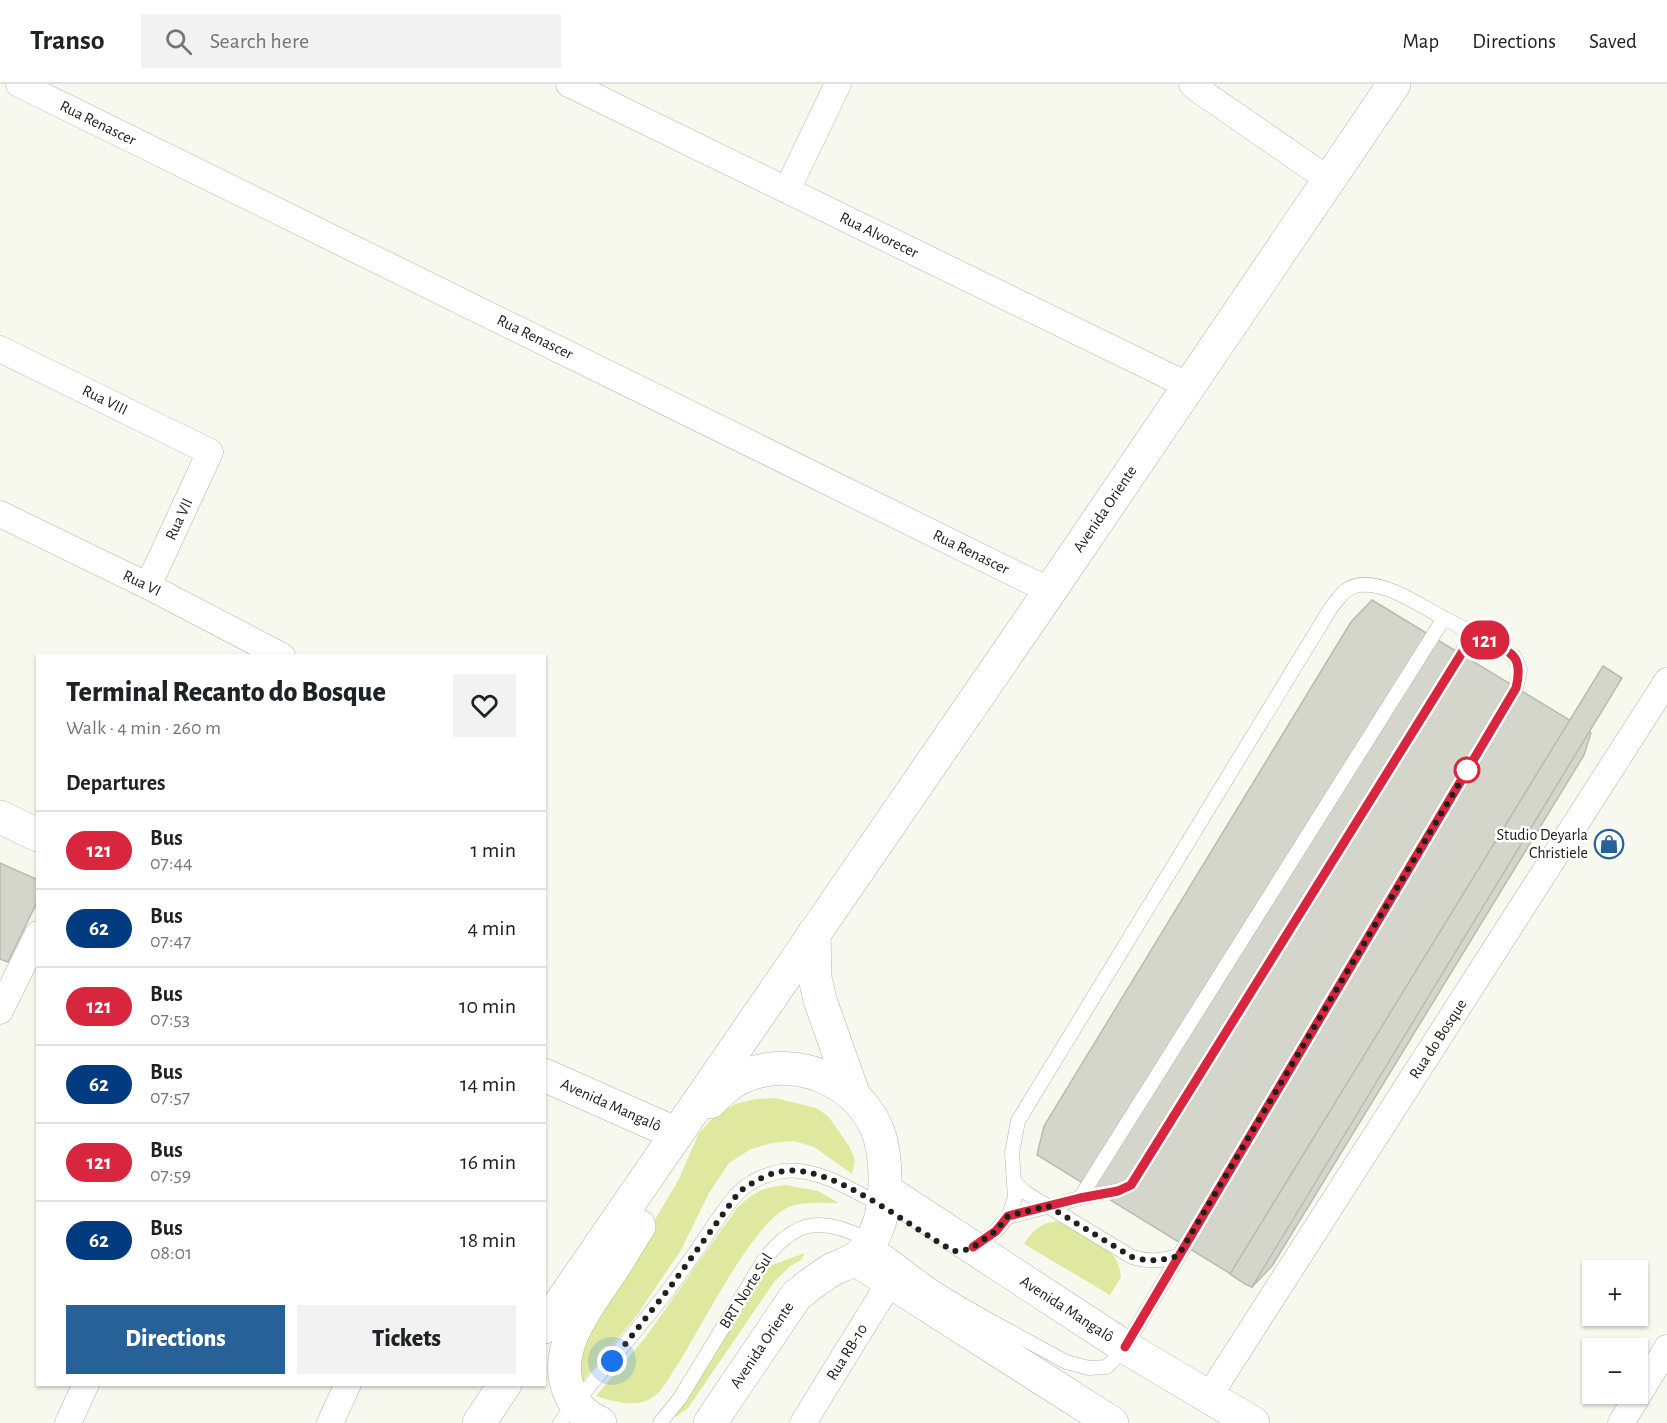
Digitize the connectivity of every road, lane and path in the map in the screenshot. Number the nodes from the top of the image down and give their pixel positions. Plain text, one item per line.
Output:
1 (19, 84) edge
2 (569, 84) edge
3 (838, 84) edge
4 (1192, 84) edge
5 (1395, 84) edge
6 (1329, 180) junction
7 (787, 190) junction
8 (0, 349) edge
9 (1189, 386) junction
10 (210, 452) joint
11 (0, 514) edge
12 (148, 586) junction
13 (1050, 591) junction
14 (1444, 618) junction
15 (1479, 637) junction
16 (278, 654) edge
17 (1667, 681) edge
18 (0, 817) edge
19 (36, 834) edge
20 (814, 933) junction
21 (36, 938) edge
22 (0, 1011) edge
23 (546, 1076) edge
24 (854, 1096) junction
25 (677, 1134) junction
26 (652, 1170) junction
27 (1014, 1181) junction
28 (1080, 1198) junction
29 (887, 1203) junction
30 (1048, 1206) junction
31 (1008, 1216) junction
32 (963, 1249) junction
33 (863, 1250) junction
34 (1178, 1256) junction
35 (890, 1282) junction
36 (546, 1324) edge
37 (1125, 1347) junction
38 (1667, 1348) edge
39 (85, 1386) edge
40 (347, 1386) edge
41 (504, 1386) edge
42 (1209, 1396) junction
43 (578, 1417) edge
44 (68, 1423) edge
45 (330, 1423) edge
46 (479, 1423) edge
47 (660, 1423) edge
48 (710, 1423) edge
49 (803, 1423) edge
50 (1112, 1423) edge
51 (1253, 1423) edge
52 (1621, 1423) edge

1 - 13 street, Rua Renascer
2 - 7 street, Rua Alvorecer
3 - 7 street
4 - 6 street
5 - 6 main road, Avenida Oriente
6 - 9 main road, Avenida Oriente
7 - 9 street, Rua Alvorecer
8 - 10 street, Rua VIII
9 - 13 main road, Avenida Oriente
10 - 12 street, Rua VII
11 - 12 street, Rua VI
12 - 16 street, Rua VI
13 - 20 main road, Avenida Oriente
14 - 15 lane
14 - 27 lane
14 - 28 lane
15 - 28 lane
15 - 34 lane
17 - 42 street, Rua do Bosque
18 - 19 main road
20 - 24 main road, Avenida Oriente
20 - 25 main road, Avenida Oriente
21 - 22 street
23 - 25 main road, Avenida Mangalô
24 - 25 main road, Avenida Oriente
24 - 29 main road, Avenida Oriente
25 - 26 main road, Avenida Oriente
26 - 36 main road, Avenida Oriente
26 - 43 main road
27 - 30 lane
27 - 31 lane
28 - 30 lane
29 - 32 main road, Avenida Mangalô
29 - 33 main road, Avenida Oriente
29 - 43 lane
30 - 31 lane
30 - 34 lane
31 - 32 lane
32 - 37 main road, Avenida Mangalô
33 - 35 main road
33 - 37 lane, BRT Norte Sul
33 - 47 lane, BRT Norte Sul
33 - 48 main road, Avenida Oriente
34 - 37 lane
35 - 49 street, Rua RB-10
35 - 50 main road
37 - 42 main road, Avenida Mangalô
38 - 52 street
39 - 44 street
40 - 45 street
41 - 46 main road
42 - 51 main road, Avenida Mangalô

